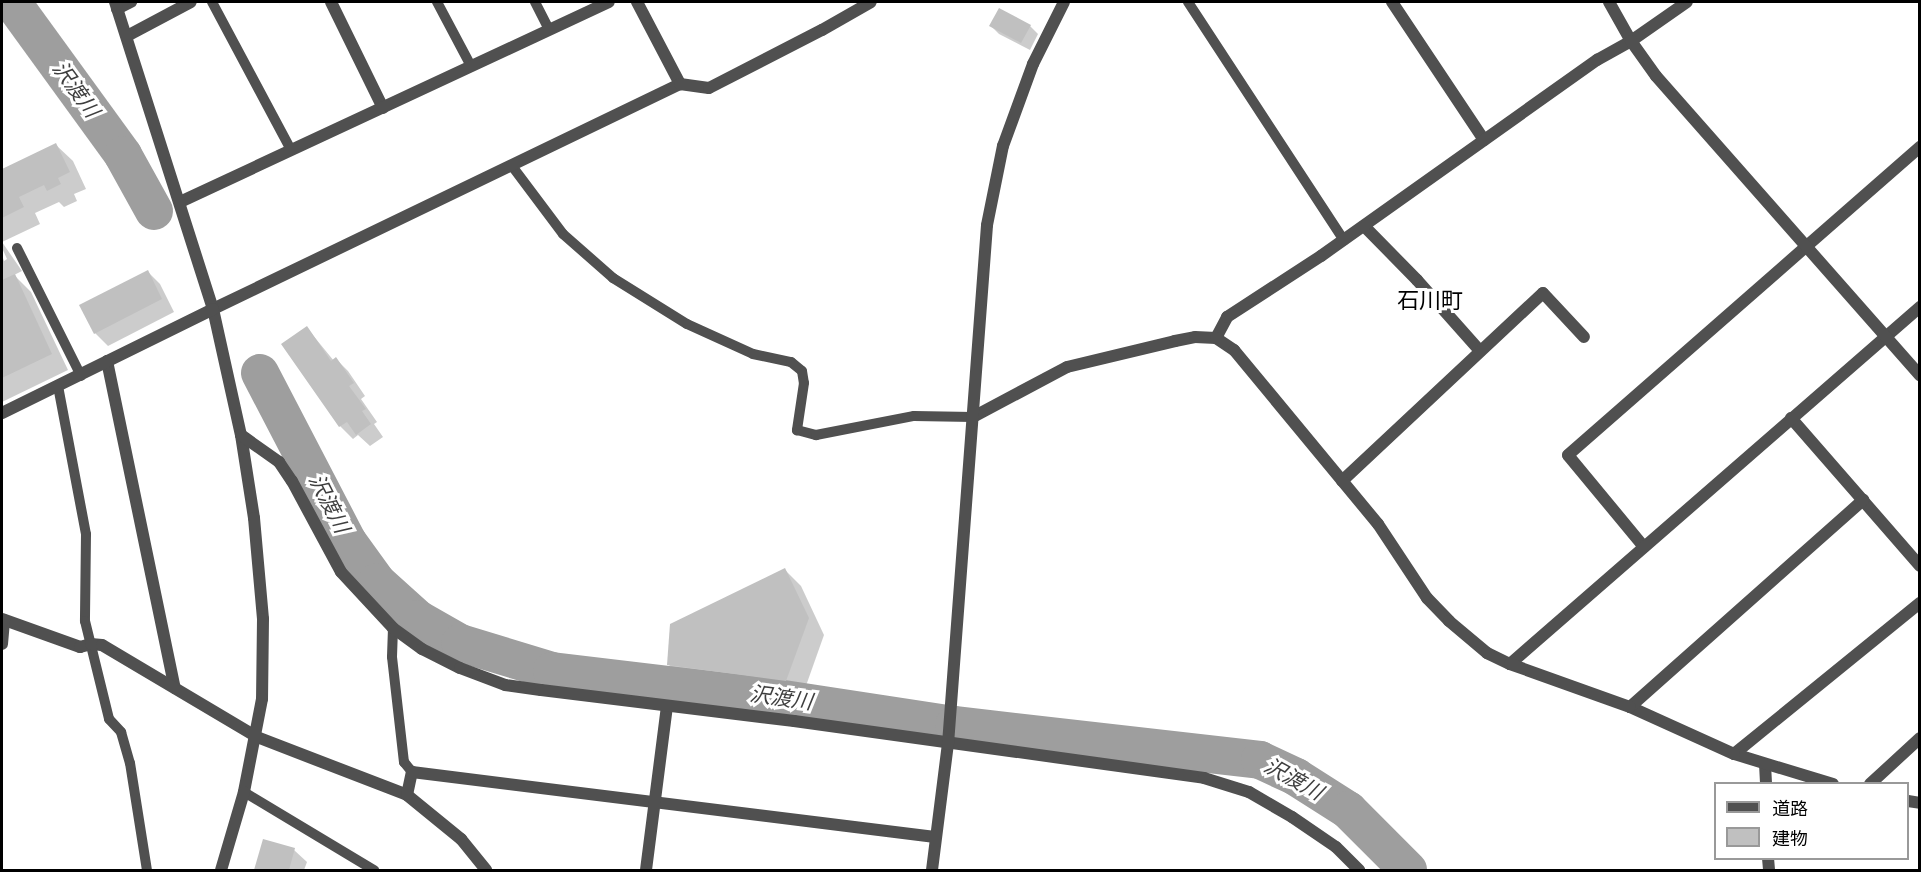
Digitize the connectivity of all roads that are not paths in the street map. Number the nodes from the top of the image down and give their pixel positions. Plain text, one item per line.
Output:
1 (131, 2) edge
2 (191, 2) edge
3 (212, 2) edge
4 (331, 2) edge
5 (437, 2) edge
6 (535, 2) edge
7 (609, 2) edge
8 (637, 2) edge
9 (871, 2) edge
10 (1064, 2) edge
11 (1188, 2) edge
12 (1392, 2) edge
13 (1609, 2) edge
14 (1687, 2) edge
15 (116, 5) edge
16 (549, 30) junction
17 (127, 36) junction
18 (1631, 41) junction
19 (471, 66) junction
20 (680, 84) junction
21 (383, 108) junction
22 (1484, 140) junction
23 (1920, 147) edge
24 (291, 150) junction
25 (512, 166) junction
26 (180, 202) junction
27 (1364, 226) junction
28 (1344, 240) junction
29 (1804, 246) junction
30 (17, 248) dead end
31 (1920, 307) edge
32 (213, 309) junction
33 (1885, 336) junction
34 (1584, 337) dead end
35 (1216, 338) junction
36 (1480, 351) junction
37 (107, 361) junction
38 (1920, 375) edge
39 (81, 376) junction
40 (58, 386) junction
41 (2, 413) edge
42 (973, 417) junction
43 (1791, 418) junction
44 (241, 435) junction
45 (1342, 481) junction
46 (1863, 500) junction
47 (1644, 547) junction
48 (1920, 566) edge
49 (1920, 603) edge
50 (3, 620) edge
51 (393, 628) junction
52 (2, 644) edge
53 (91, 644) junction
54 (1510, 664) junction
55 (175, 688) junction
56 (667, 707) junction
57 (1630, 707) junction
58 (257, 737) junction
59 (948, 738) junction
60 (1920, 738) edge
61 (1734, 754) junction
62 (1765, 764) junction
63 (412, 772) junction
64 (1766, 782) edge
65 (1829, 782) edge
66 (1871, 782) edge
67 (244, 792) junction
68 (407, 795) junction
69 (655, 802) junction
70 (935, 837) junction
71 (147, 870) edge
72 (221, 870) edge
73 (374, 870) edge
74 (486, 870) edge
75 (646, 870) edge
76 (932, 870) edge
77 (1359, 870) edge

1 - 15 street
2 - 17 street
3 - 24 lane
4 - 21 street
5 - 19 lane
6 - 16 lane
7 - 16 street
8 - 20 street
9 - 20 street
10 - 42 street
11 - 28 lane
12 - 22 street
13 - 18 street
14 - 18 street
15 - 17 street
16 - 19 street
17 - 26 street
18 - 22 street
18 - 29 street
19 - 21 street
20 - 25 street
21 - 24 street
22 - 27 street
23 - 29 street
24 - 26 street
25 - 32 street
25 - 42 lane
26 - 32 street
27 - 28 street
27 - 36 street
28 - 35 street
29 - 33 street
29 - 47 street
30 - 39 lane
31 - 33 street
32 - 37 street
32 - 44 street
33 - 38 street
33 - 43 street
34 - 36 street
35 - 42 street
35 - 45 street
36 - 45 street
37 - 39 street
37 - 55 street
39 - 40 street
40 - 41 street
40 - 53 lane
42 - 59 street
43 - 46 street
43 - 47 street
44 - 51 street
44 - 58 street
45 - 54 street
46 - 48 street
46 - 57 street
47 - 54 street
49 - 61 street
50 - 52 street
50 - 53 street
51 - 56 street
51 - 63 lane
53 - 55 street
53 - 71 lane
54 - 57 street
55 - 58 street
56 - 59 street
56 - 69 street
57 - 61 street
58 - 67 street
58 - 68 street
59 - 70 street
59 - 77 street
60 - 66 street
61 - 62 street
62 - 64 street
62 - 65 street
63 - 68 street
63 - 69 street
67 - 72 street
67 - 73 lane
68 - 74 street
69 - 70 street
69 - 75 street
70 - 76 street

